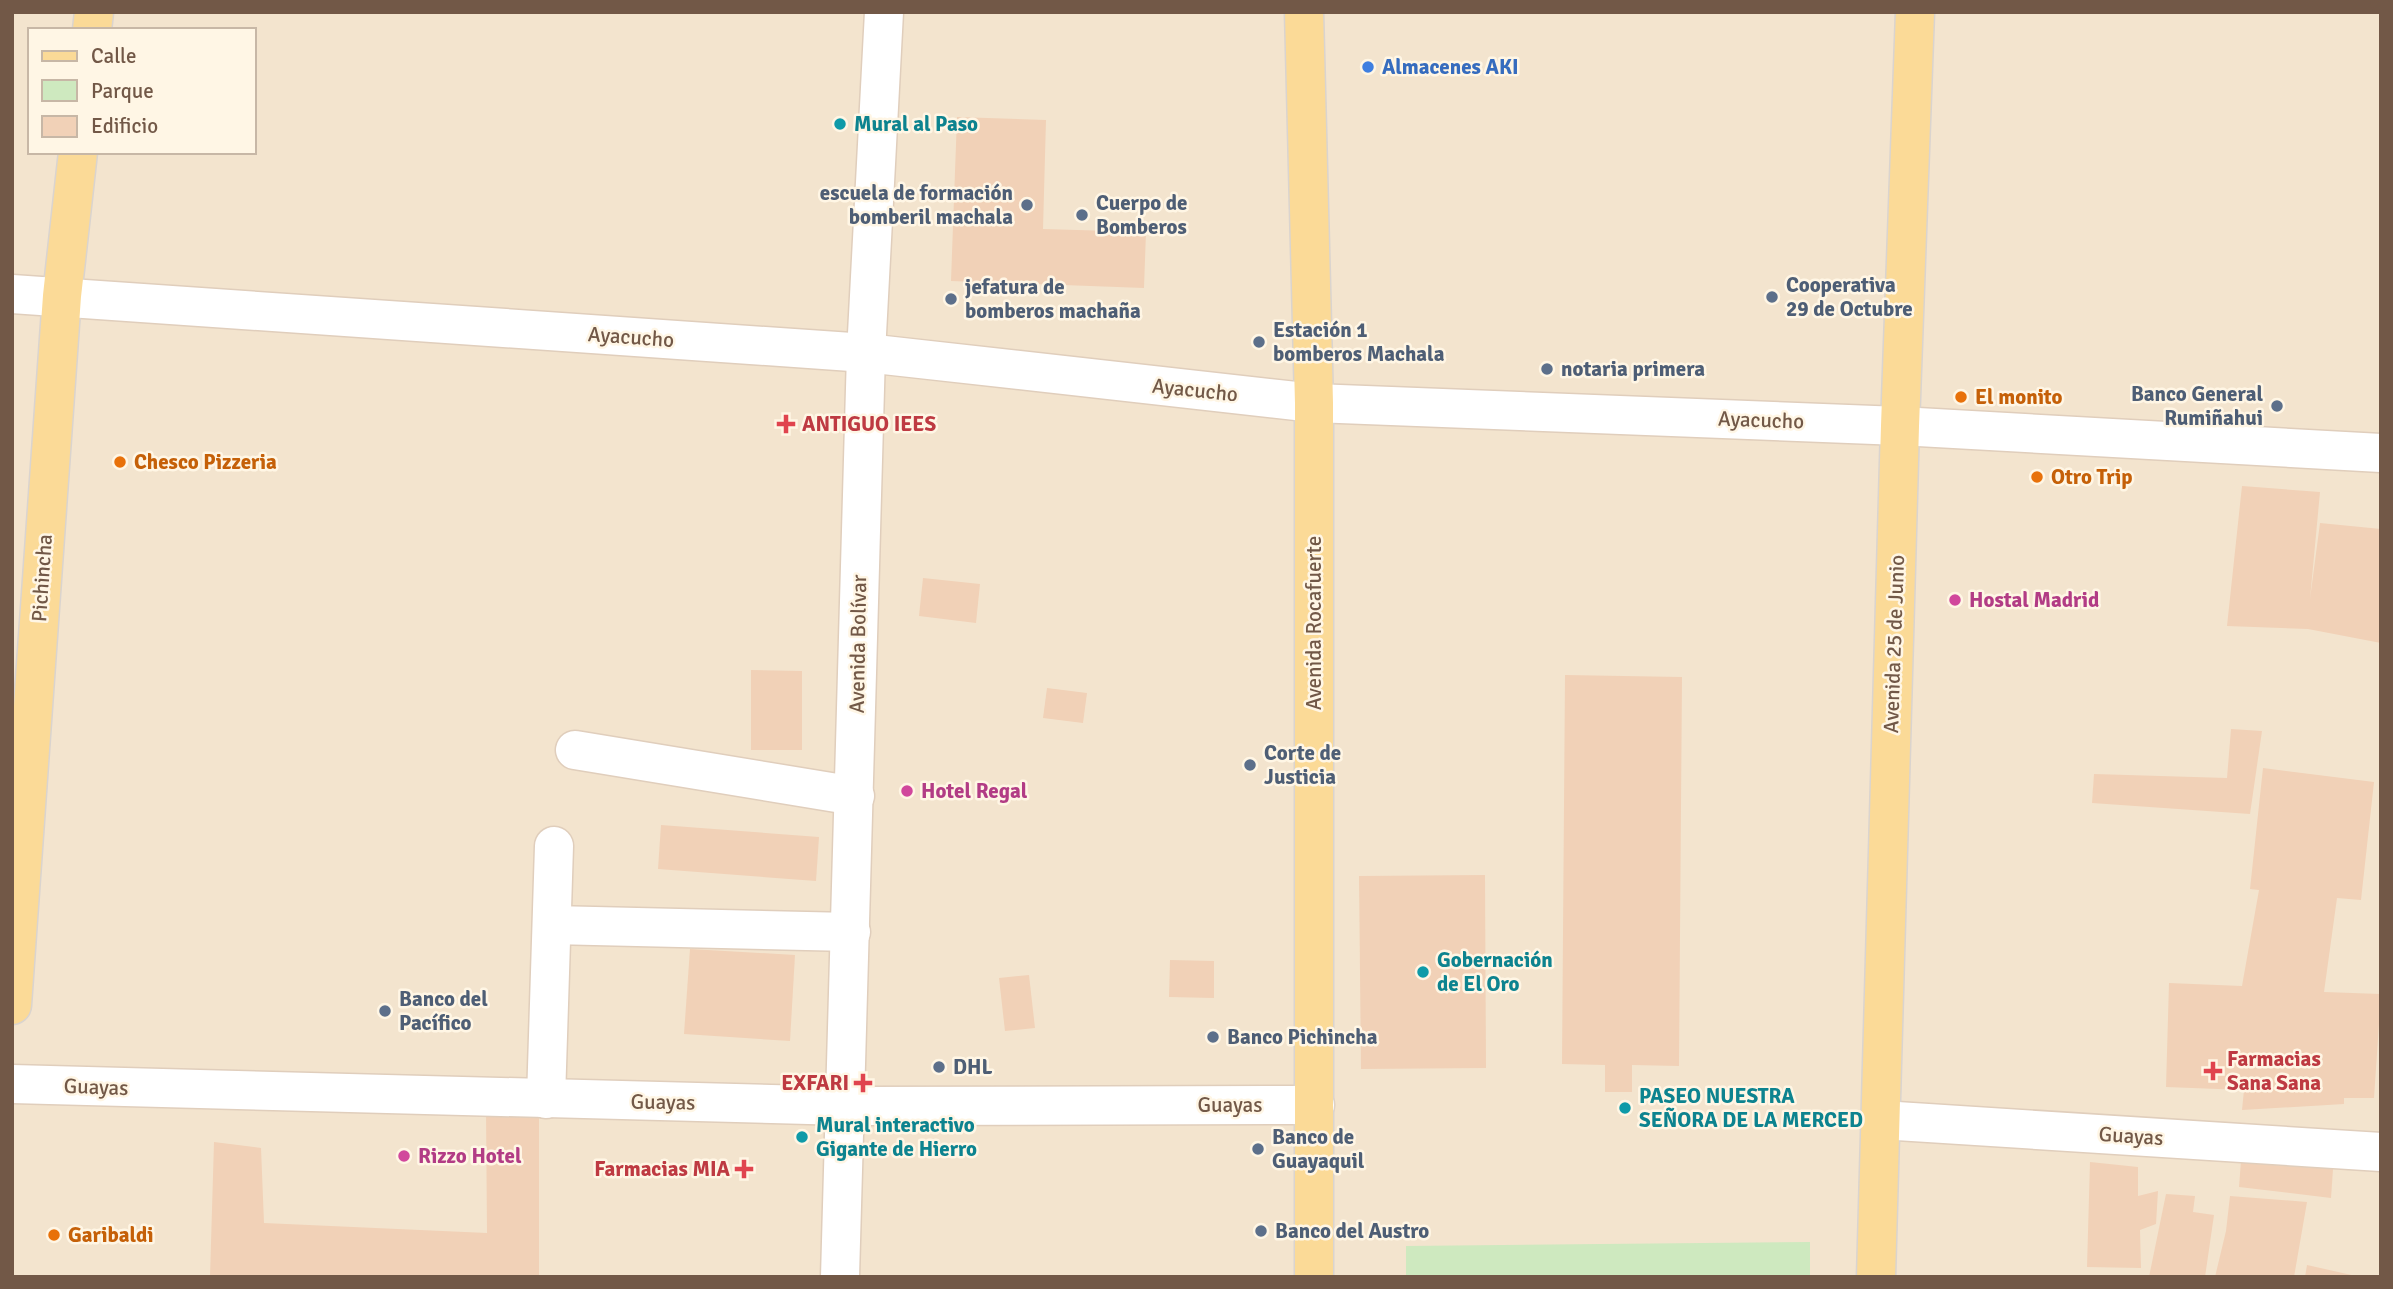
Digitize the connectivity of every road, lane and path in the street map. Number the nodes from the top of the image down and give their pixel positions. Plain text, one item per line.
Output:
1 (884, 12) edge
2 (1304, 12) edge
3 (1915, 12) edge
4 (78, 154) edge
5 (12, 294) edge
6 (62, 296) junction
7 (866, 353) junction
8 (1314, 403) junction
9 (1900, 426) junction
10 (2381, 453) edge
11 (575, 750) dead end
12 (855, 796) junction
13 (554, 846) dead end
14 (552, 925) junction
15 (851, 932) junction
16 (12, 1005) edge
17 (12, 1084) edge
18 (547, 1099) junction
19 (1314, 1105) junction
20 (846, 1106) junction
21 (1881, 1120) junction
22 (2381, 1152) edge
23 (840, 1277) edge
24 (1314, 1277) edge
25 (1876, 1277) edge

1 - 7 street, Avenida Bolívar
2 - 8 main road, Avenida Rocafuerte
3 - 9 main road, Avenida 25 de Junio
4 - 6 main road, Pichincha
5 - 6 street, Ayacucho
6 - 7 street, Ayacucho
6 - 16 main road, Pichincha
7 - 8 street, Ayacucho
7 - 12 street, Avenida Bolívar
8 - 9 street, Ayacucho
8 - 19 main road, Avenida Rocafuerte
9 - 10 street, Ayacucho
9 - 21 main road, Avenida 25 de Junio
11 - 12 street
12 - 15 street, Avenida Bolívar
13 - 14 street
14 - 15 street
14 - 18 street
15 - 20 street, Avenida Bolívar
17 - 18 street, Guayas
18 - 20 street, Guayas
19 - 20 street, Guayas
19 - 24 main road, Avenida Rocafuerte
20 - 23 street, Avenida Bolívar
21 - 22 street, Guayas
21 - 25 main road, Avenida 25 de Junio

